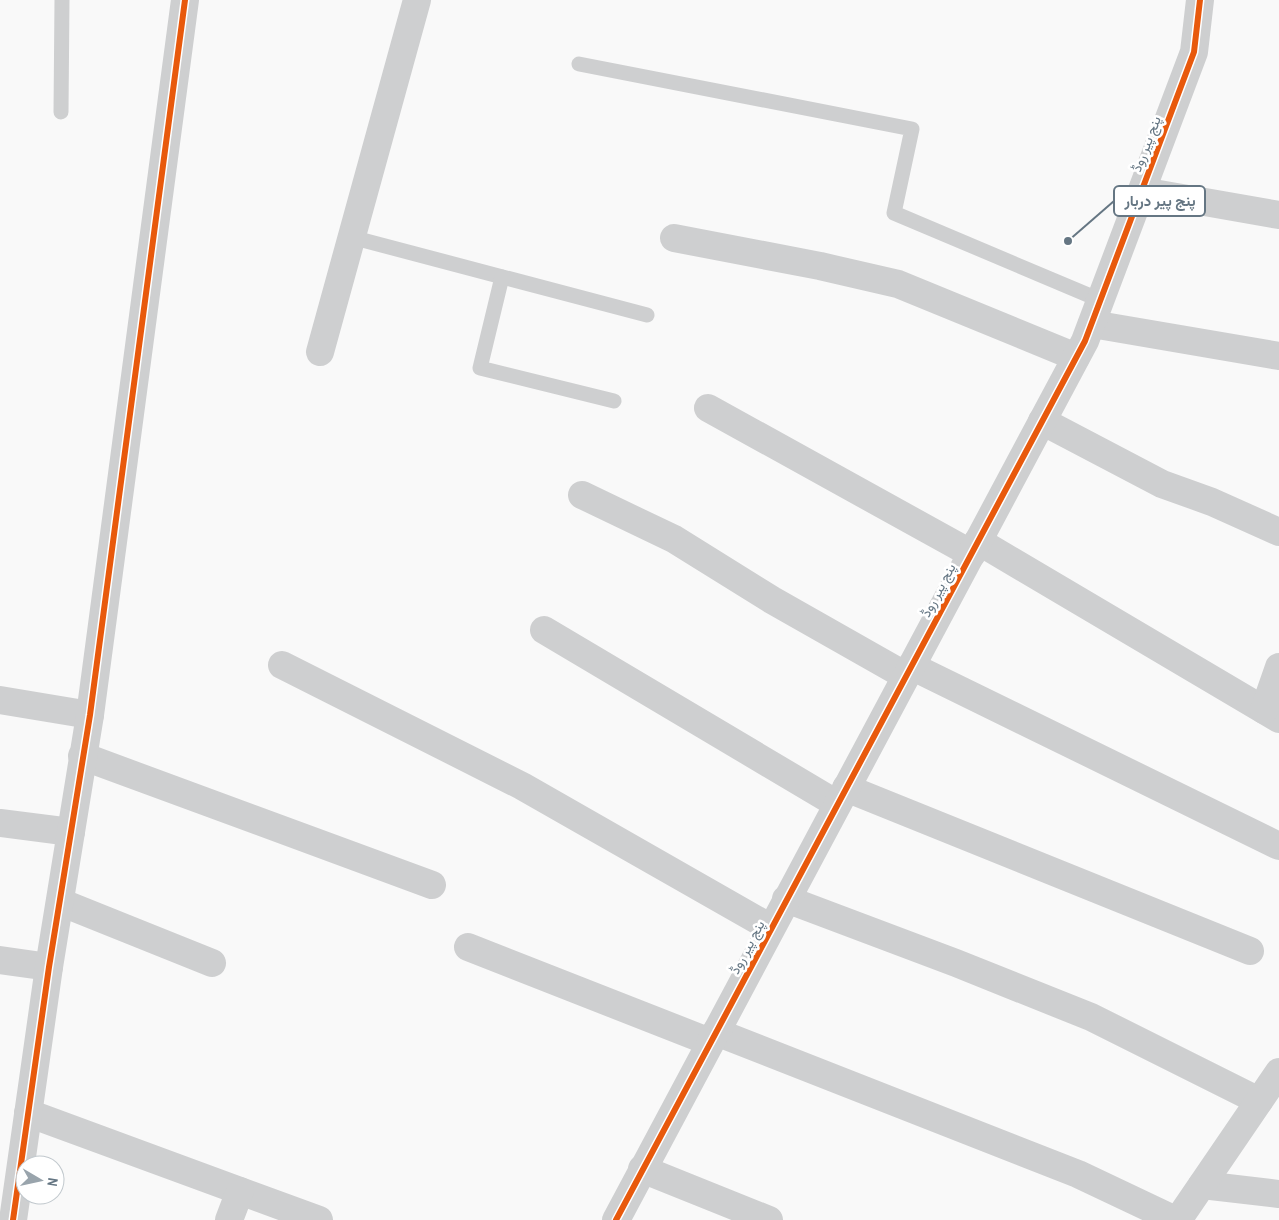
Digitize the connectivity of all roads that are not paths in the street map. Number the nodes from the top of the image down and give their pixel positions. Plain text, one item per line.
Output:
1 (62, 0) edge
2 (186, 0) edge
3 (418, 0) edge
4 (1200, 0) edge
5 (579, 64) dead end
6 (61, 112) dead end
7 (1142, 191) junction
8 (1279, 215) edge
9 (351, 237) junction
10 (674, 238) dead end
11 (502, 276) junction
12 (1096, 312) junction
13 (647, 314) dead end
14 (320, 352) dead end
15 (1279, 356) edge
16 (1076, 358) junction
17 (614, 401) dead end
18 (708, 408) dead end
19 (1042, 421) junction
20 (582, 495) dead end
21 (1279, 532) edge
22 (975, 547) junction
23 (544, 630) dead end
24 (282, 665) dead end
25 (1279, 667) edge
26 (908, 671) junction
27 (0, 700) edge
28 (1271, 714) edge
29 (90, 715) junction
30 (82, 756) junction
31 (842, 796) junction
32 (0, 823) edge
33 (71, 832) junction
34 (1279, 846) edge
35 (432, 885) dead end
36 (786, 899) junction
37 (60, 902) junction
38 (771, 928) junction
39 (468, 948) dead end
40 (1250, 951) dead end
41 (0, 960) edge
42 (212, 963) dead end
43 (50, 967) junction
44 (713, 1037) junction
45 (1279, 1072) edge
46 (1259, 1101) junction
47 (28, 1113) junction
48 (642, 1169) junction
49 (1202, 1184) junction
50 (240, 1191) junction
51 (1279, 1194) edge
52 (13, 1220) edge
53 (228, 1220) edge
54 (319, 1220) edge
55 (616, 1220) edge
56 (769, 1220) edge
57 (1177, 1220) edge

1 - 6 lane
2 - 29 street
3 - 9 street
4 - 7 street, پنج پیر روڈ
5 - 12 lane
7 - 8 street
7 - 12 street, پنج پیر روڈ
9 - 11 lane
9 - 14 street
10 - 16 street
11 - 13 lane
11 - 17 lane
12 - 15 street
12 - 16 street, پنج پیر روڈ
16 - 19 street, پنج پیر روڈ
18 - 22 street
19 - 21 street
19 - 22 street, پنج پیر روڈ
20 - 26 street
22 - 26 street, پنج پیر روڈ
22 - 28 street
23 - 31 street
24 - 38 street
25 - 28 street
26 - 31 street, پنج پیر روڈ
26 - 34 street
27 - 29 street
29 - 30 street
30 - 33 street
30 - 35 street
31 - 36 street, پنج پیر روڈ
31 - 40 street
32 - 33 street
33 - 37 street
36 - 38 street, پنج پیر روڈ
36 - 46 street
37 - 42 street
37 - 43 street
38 - 44 street, پنج پیر روڈ
39 - 44 street
41 - 43 street
43 - 47 street
44 - 48 street, پنج پیر روڈ
44 - 57 street
45 - 46 street
46 - 49 street
47 - 50 street
47 - 52 street
48 - 55 street, پنج پیر روڈ
48 - 56 street
49 - 51 street
49 - 57 street
50 - 53 street
50 - 54 street

